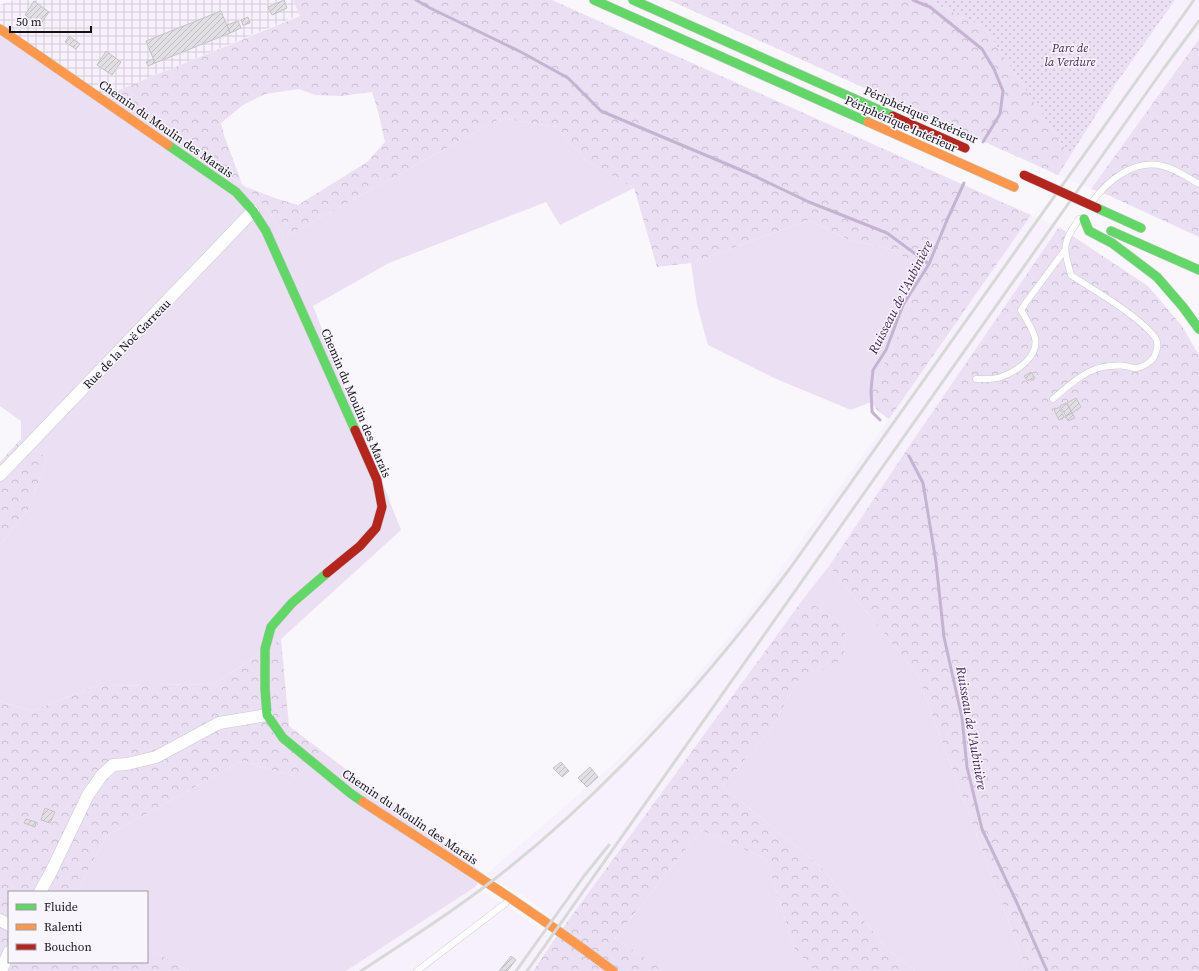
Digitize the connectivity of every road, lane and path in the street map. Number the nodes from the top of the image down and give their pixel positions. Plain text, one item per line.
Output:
1 (594, 0) edge
2 (633, 0) edge
3 (0, 29) edge
4 (974, 152) dead end
5 (1021, 173) dead end
6 (1199, 184) edge
7 (1018, 188) dead end
8 (1086, 209) dead end
9 (253, 211) junction
10 (1070, 213) dead end
11 (1083, 217) junction
12 (1151, 232) dead end
13 (1065, 250) junction
14 (1199, 270) edge
15 (1199, 329) edge
16 (976, 379) dead end
17 (1053, 399) dead end
18 (0, 475) edge
19 (267, 715) junction
20 (41, 891) edge
21 (509, 898) junction
22 (8, 954) edge
23 (1, 971) edge
24 (417, 971) edge
25 (613, 971) edge

1 - 7 main road, Périphérique Intérieur
2 - 4 main road, Périphérique Extérieur
3 - 9 main road, Chemin du Moulin des Marais
5 - 12 main road, bridge
6 - 8 lane
9 - 18 street, Rue de la Noë Garreau
9 - 19 main road, Chemin du Moulin des Marais
10 - 11 main road
11 - 13 lane
11 - 14 main road
11 - 15 main road
13 - 16 lane
13 - 17 lane
19 - 20 street
19 - 21 main road, Chemin du Moulin des Marais
21 - 24 lane
21 - 25 main road, Chemin du Moulin des Marais
22 - 23 street

